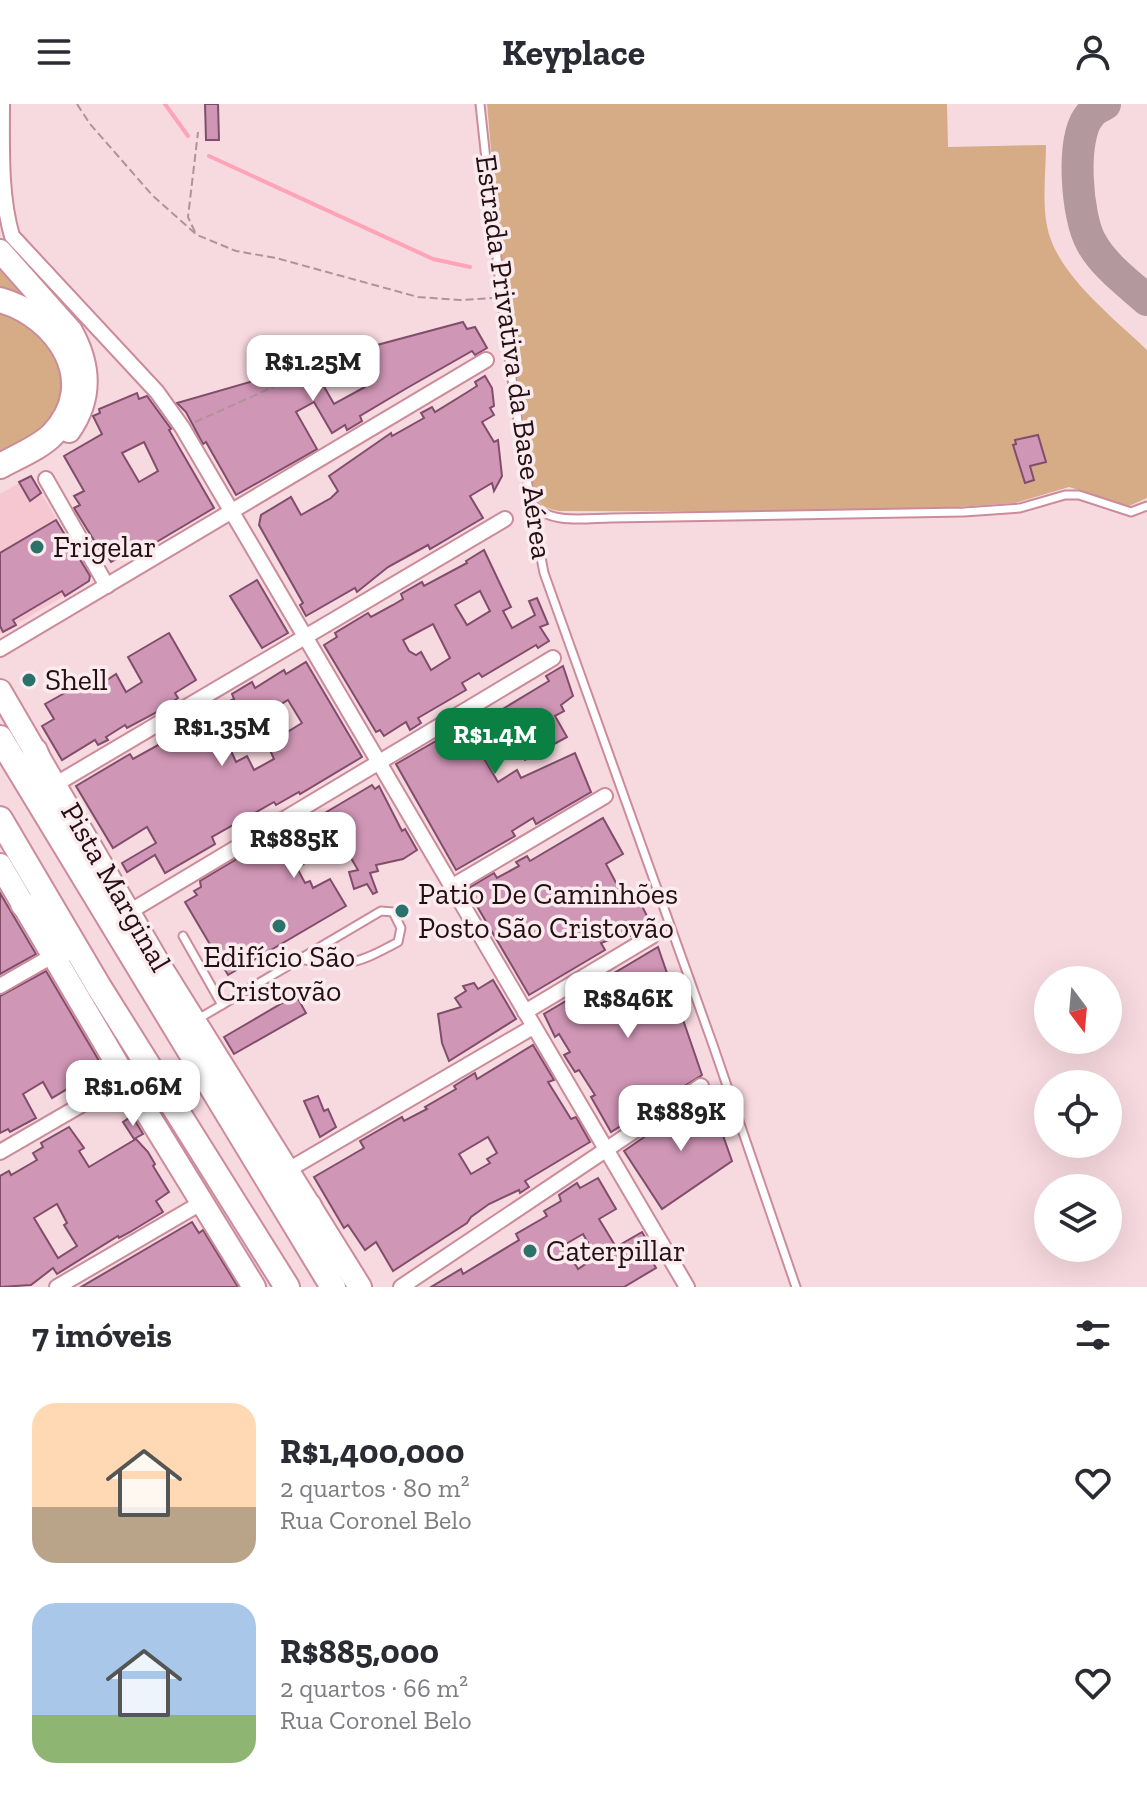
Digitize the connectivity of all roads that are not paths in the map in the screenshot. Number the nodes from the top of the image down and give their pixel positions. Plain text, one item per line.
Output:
1 (2, 104) edge
2 (480, 104) edge
3 (0, 251) edge
4 (0, 300) edge
5 (486, 360) dead end
6 (0, 466) edge
7 (0, 479) edge
8 (46, 479) dead end
9 (529, 495) junction
10 (1147, 506) edge
11 (230, 512) junction
12 (505, 519) dead end
13 (107, 586) junction
14 (303, 636) junction
15 (0, 649) edge
16 (553, 658) dead end
17 (0, 691) edge
18 (0, 738) edge
19 (35, 751) junction
20 (377, 761) junction
21 (56, 784) junction
22 (605, 796) dead end
23 (0, 819) edge
24 (0, 865) edge
25 (451, 887) junction
26 (96, 897) junction
27 (23, 904) junction
28 (129, 912) junction
29 (183, 936) dead end
30 (652, 936) dead end
31 (54, 955) junction
32 (300, 959) junction
33 (0, 986) edge
34 (99, 987) junction
35 (222, 1005) junction
36 (525, 1012) junction
37 (196, 1020) junction
38 (533, 1027) junction
39 (126, 1079) junction
40 (701, 1086) dead end
41 (607, 1150) junction
42 (0, 1152) edge
43 (288, 1170) junction
44 (201, 1203) junction
45 (309, 1206) junction
46 (256, 1237) junction
47 (64, 1285) edge
48 (254, 1287) edge
49 (272, 1287) edge
50 (287, 1287) edge
51 (333, 1287) edge
52 (342, 1287) edge
53 (360, 1287) edge
54 (401, 1287) edge
55 (687, 1287) edge
56 (796, 1287) edge

1 - 11 street
2 - 9 lane, Estrada Privativa da Base Aérea
3 - 7 main road
4 - 6 highway
5 - 11 street
8 - 13 street
9 - 10 lane
9 - 56 lane, Estrada Privativa da Base Aérea
11 - 13 street
11 - 14 street
12 - 14 street
13 - 15 street
14 - 20 street
14 - 21 street
16 - 20 street
17 - 19 main road, Pista Marginal
18 - 26 highway
19 - 21 main road, Pista Marginal
19 - 26 highway
20 - 25 street
20 - 28 street
21 - 28 main road, Pista Marginal
22 - 25 street
23 - 34 highway
24 - 27 main road
25 - 36 street
26 - 51 highway
27 - 31 main road
27 - 34 highway
28 - 37 main road, Pista Marginal
29 - 35 lane
30 - 36 street
31 - 33 street
31 - 39 main road
32 - 32 lane
32 - 35 lane
34 - 46 highway
35 - 37 lane
36 - 38 street
37 - 43 main road, Pista Marginal
38 - 41 street
38 - 43 street
39 - 42 street
39 - 44 main road
40 - 41 street
41 - 54 street
41 - 55 street
43 - 45 main road, Pista Marginal
44 - 47 street
44 - 48 main road
45 - 52 highway
45 - 53 main road, Pista Marginal
46 - 49 highway
46 - 50 highway

